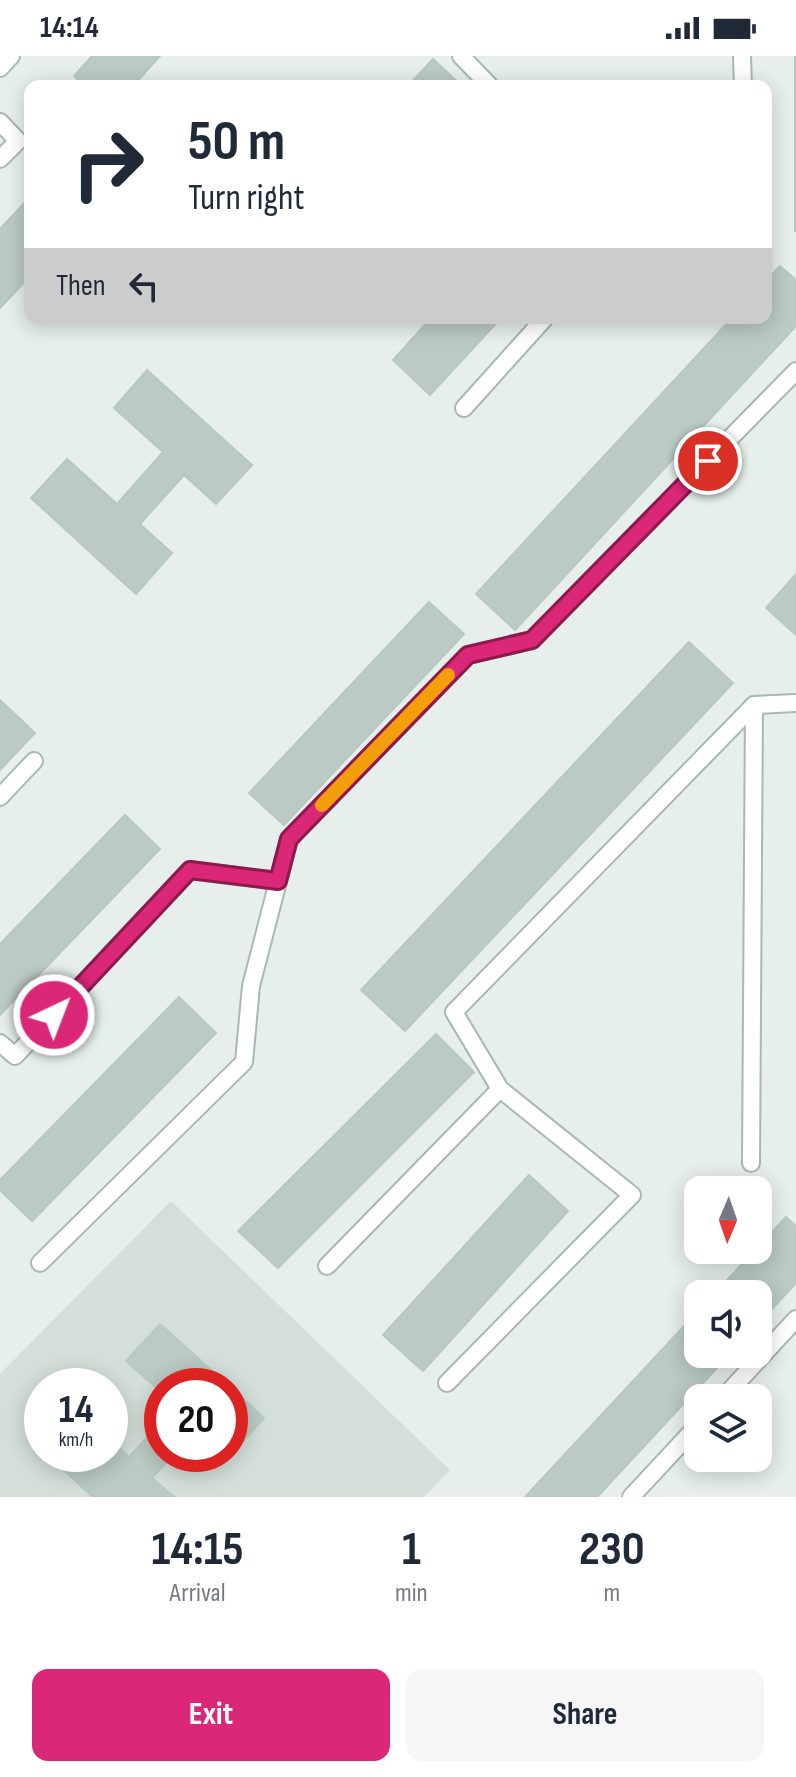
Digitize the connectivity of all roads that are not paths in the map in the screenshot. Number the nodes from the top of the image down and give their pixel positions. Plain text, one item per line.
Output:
1 (11, 56) edge
2 (461, 56) edge
3 (742, 56) edge
4 (0, 68) edge
5 (484, 80) edge
6 (743, 80) edge
7 (0, 122) edge
8 (0, 159) edge
9 (540, 324) edge
10 (796, 371) edge
11 (464, 408) dead end
12 (796, 703) edge
13 (754, 705) junction
14 (34, 761) dead end
15 (0, 797) edge
16 (278, 881) junction
17 (0, 1043) edge
18 (500, 1089) junction
19 (751, 1163) dead end
20 (40, 1263) dead end
21 (327, 1266) dead end
22 (796, 1319) edge
23 (447, 1383) dead end
24 (736, 1384) edge
25 (684, 1440) edge
26 (631, 1497) edge

1 - 4 lane
2 - 5 lane
3 - 6 lane
7 - 8 lane
9 - 11 lane
10 - 16 lane
12 - 13 lane
13 - 18 lane
13 - 19 lane
14 - 15 lane
16 - 17 lane
16 - 20 lane
18 - 21 lane
18 - 23 lane
22 - 24 lane
25 - 26 lane

